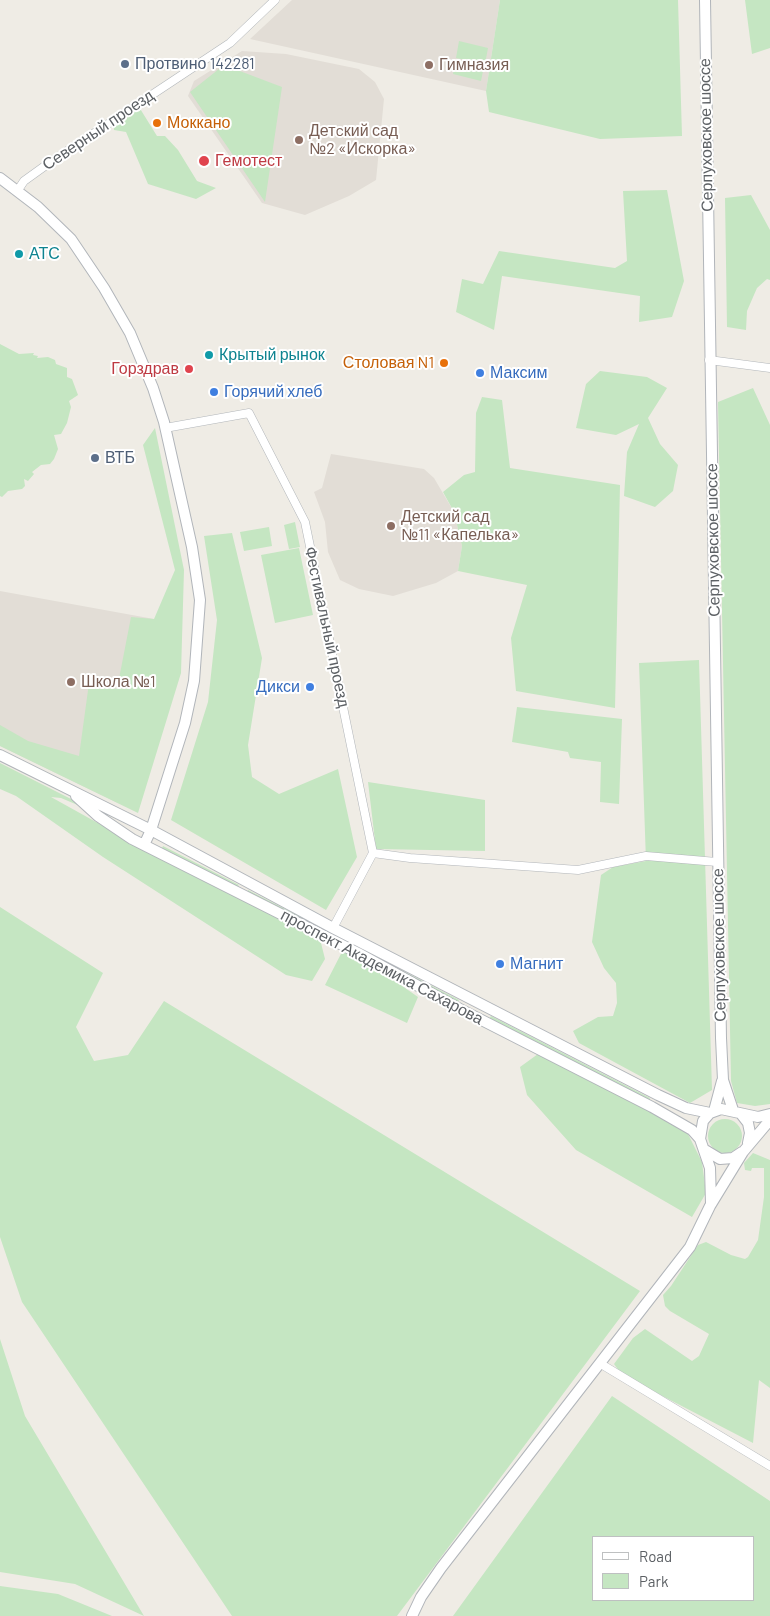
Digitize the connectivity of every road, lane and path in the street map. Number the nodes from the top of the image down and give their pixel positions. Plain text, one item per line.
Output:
1 (275, 0) edge
2 (705, 0) edge
3 (0, 178) edge
4 (18, 190) junction
5 (709, 360) junction
6 (770, 368) edge
7 (165, 428) junction
8 (0, 755) edge
9 (68, 788) junction
10 (151, 830) junction
11 (144, 844) junction
12 (373, 853) junction
13 (717, 862) junction
14 (246, 881) junction
15 (240, 893) junction
16 (333, 928) junction
17 (362, 942) junction
18 (358, 953) junction
19 (466, 997) junction
20 (460, 1009) junction
21 (722, 1080) junction
22 (658, 1095) junction
23 (652, 1106) junction
24 (712, 1112) junction
25 (737, 1112) junction
26 (770, 1114) edge
27 (770, 1120) edge
28 (700, 1139) junction
29 (746, 1148) junction
30 (705, 1150) junction
31 (710, 1206) junction
32 (601, 1364) junction
33 (770, 1466) edge
34 (412, 1616) edge

1 - 4 street, Северный проезд
2 - 5 street, Серпуховское шоссе
3 - 4 street
4 - 7 street
5 - 6 street
5 - 13 street, Серпуховское шоссе
7 - 10 street
7 - 12 street, Фестивальный проезд
8 - 9 street, проспект Академика Сахарова
9 - 10 street, проспект Академика Сахарова
9 - 11 street, проспект Академика Сахарова
10 - 11 street
10 - 14 street, проспект Академика Сахарова
11 - 15 street, проспект Академика Сахарова
12 - 13 street
12 - 16 street
13 - 21 street, Серпуховское шоссе
14 - 15 street
14 - 16 street, проспект Академика Сахарова
15 - 18 street, проспект Академика Сахарова
16 - 17 street, проспект Академика Сахарова
17 - 18 street
17 - 19 street, проспект Академика Сахарова
18 - 20 street, проспект Академика Сахарова
19 - 20 street
19 - 22 street, проспект Академика Сахарова
20 - 23 street, проспект Академика Сахарова
21 - 24 street
21 - 25 street
22 - 23 street
22 - 24 street, проспект Академика Сахарова
23 - 28 street, проспект Академика Сахарова
24 - 25 street
24 - 28 street
25 - 26 street
25 - 29 street
27 - 29 street
28 - 30 street
29 - 30 street
29 - 31 street
30 - 31 street
31 - 32 street
32 - 33 street
32 - 34 street

